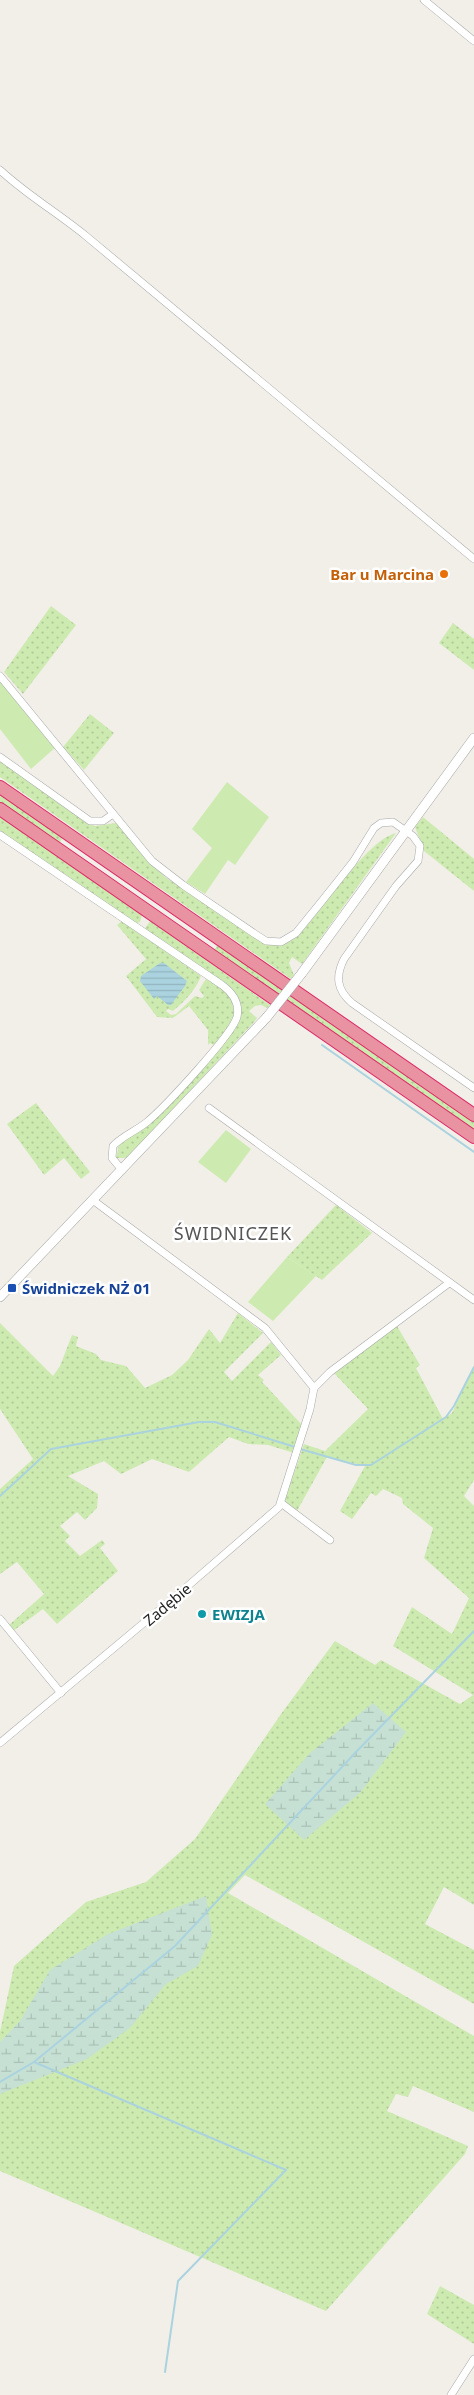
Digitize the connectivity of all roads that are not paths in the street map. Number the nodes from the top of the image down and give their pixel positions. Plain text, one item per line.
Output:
1 (424, 0) edge
2 (474, 41) edge
3 (0, 170) edge
4 (474, 559) edge
5 (0, 676) edge
6 (474, 738) edge
7 (0, 757) edge
8 (0, 787) edge
9 (0, 809) edge
10 (113, 814) junction
11 (406, 830) junction
12 (0, 835) edge
13 (474, 1088) edge
14 (209, 1108) dead end
15 (474, 1115) edge
16 (474, 1137) edge
17 (122, 1170) junction
18 (94, 1200) junction
19 (449, 1283) junction
20 (0, 1297) edge
21 (474, 1300) edge
22 (314, 1388) junction
23 (281, 1503) junction
24 (330, 1540) dead end
25 (0, 1619) edge
26 (61, 1693) junction
27 (0, 1743) edge
28 (474, 2359) edge
29 (451, 2395) edge

1 - 2 street
3 - 4 street
5 - 10 street
6 - 11 street
7 - 10 street
8 - 15 highway
9 - 16 highway
10 - 11 street
11 - 13 street
11 - 17 street, bridge
12 - 17 street
14 - 19 street
17 - 18 street
18 - 20 street
18 - 22 street
19 - 21 street
19 - 22 street
22 - 23 street, Zadębie
23 - 24 street
23 - 26 street, Zadębie
25 - 26 street
26 - 27 street, Zadębie
28 - 29 street

